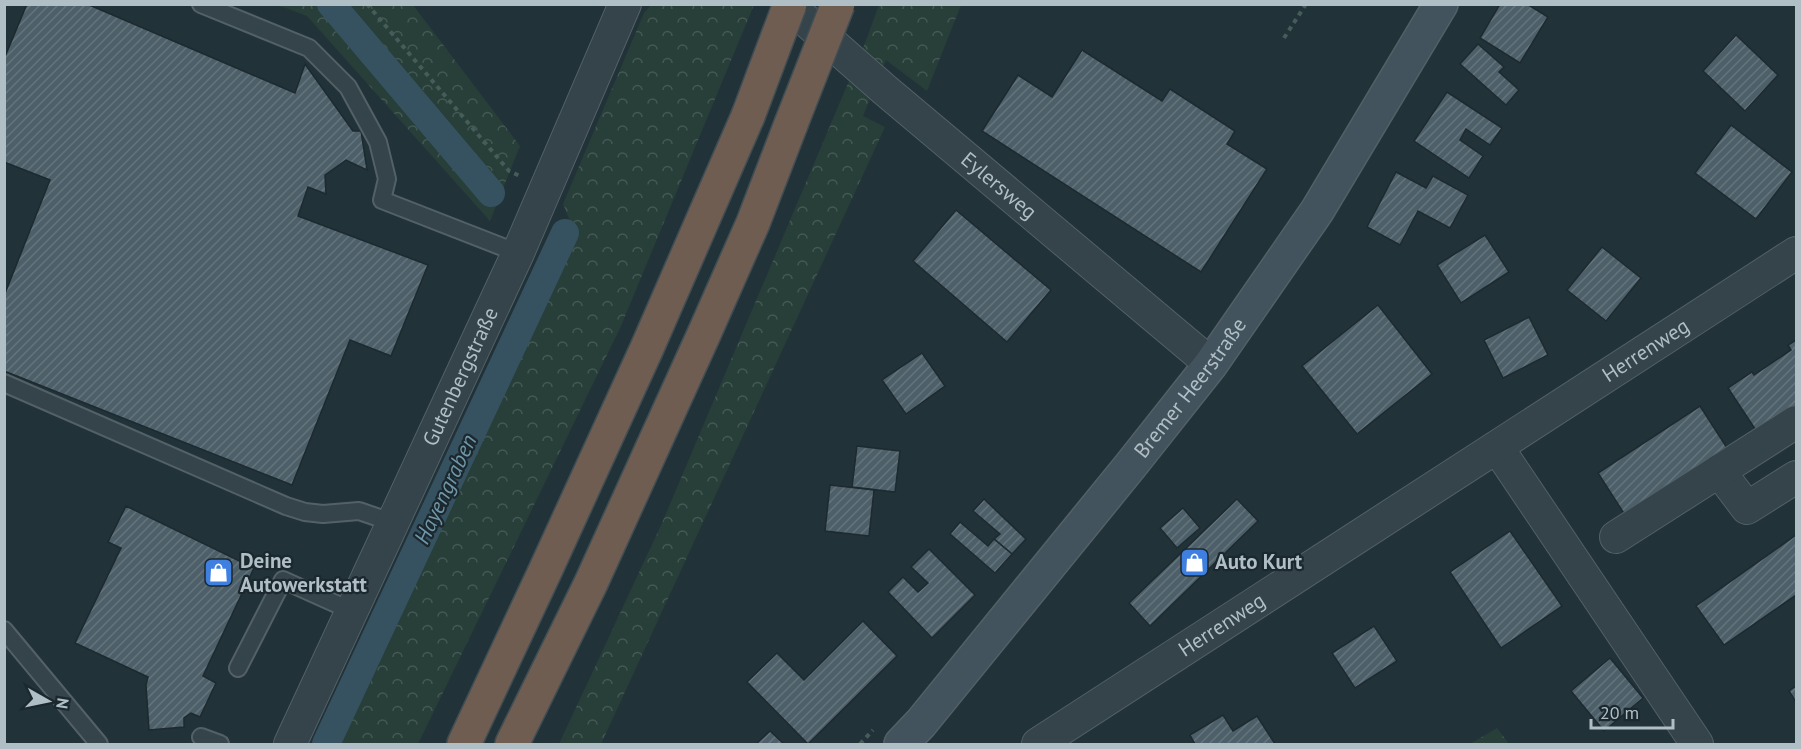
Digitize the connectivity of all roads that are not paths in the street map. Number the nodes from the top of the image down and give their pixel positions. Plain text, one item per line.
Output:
1 (201, 4) edge
2 (625, 4) edge
3 (789, 4) edge
4 (838, 4) edge
5 (1441, 4) edge
6 (518, 253) junction
7 (1797, 253) edge
8 (1212, 363) junction
9 (4, 383) edge
10 (1786, 429) edge
11 (1497, 447) junction
12 (1797, 466) edge
13 (1719, 471) junction
14 (1797, 477) edge
15 (394, 522) junction
16 (1616, 537) dead end
17 (352, 611) junction
18 (4, 630) edge
19 (238, 668) dead end
20 (201, 737) dead end
21 (99, 744) edge
22 (220, 744) edge
23 (290, 744) edge
24 (464, 744) edge
25 (512, 744) edge
26 (901, 744) edge
27 (1038, 744) edge
28 (1697, 744) edge

1 - 6 lane
2 - 6 street, Gutenbergstraße
3 - 8 street, Eylersweg
3 - 24 highway, bridge
4 - 25 highway, bridge
5 - 8 street, Bremer Heerstraße
6 - 15 street, Gutenbergstraße
7 - 11 street, Herrenweg
8 - 26 street, Bremer Heerstraße
9 - 15 lane
10 - 12 street
10 - 13 street
11 - 27 street, Herrenweg
11 - 28 street
13 - 14 street
13 - 16 street
15 - 17 street, Gutenbergstraße
17 - 19 lane
17 - 23 street, Gutenbergstraße
18 - 21 lane
20 - 22 lane

